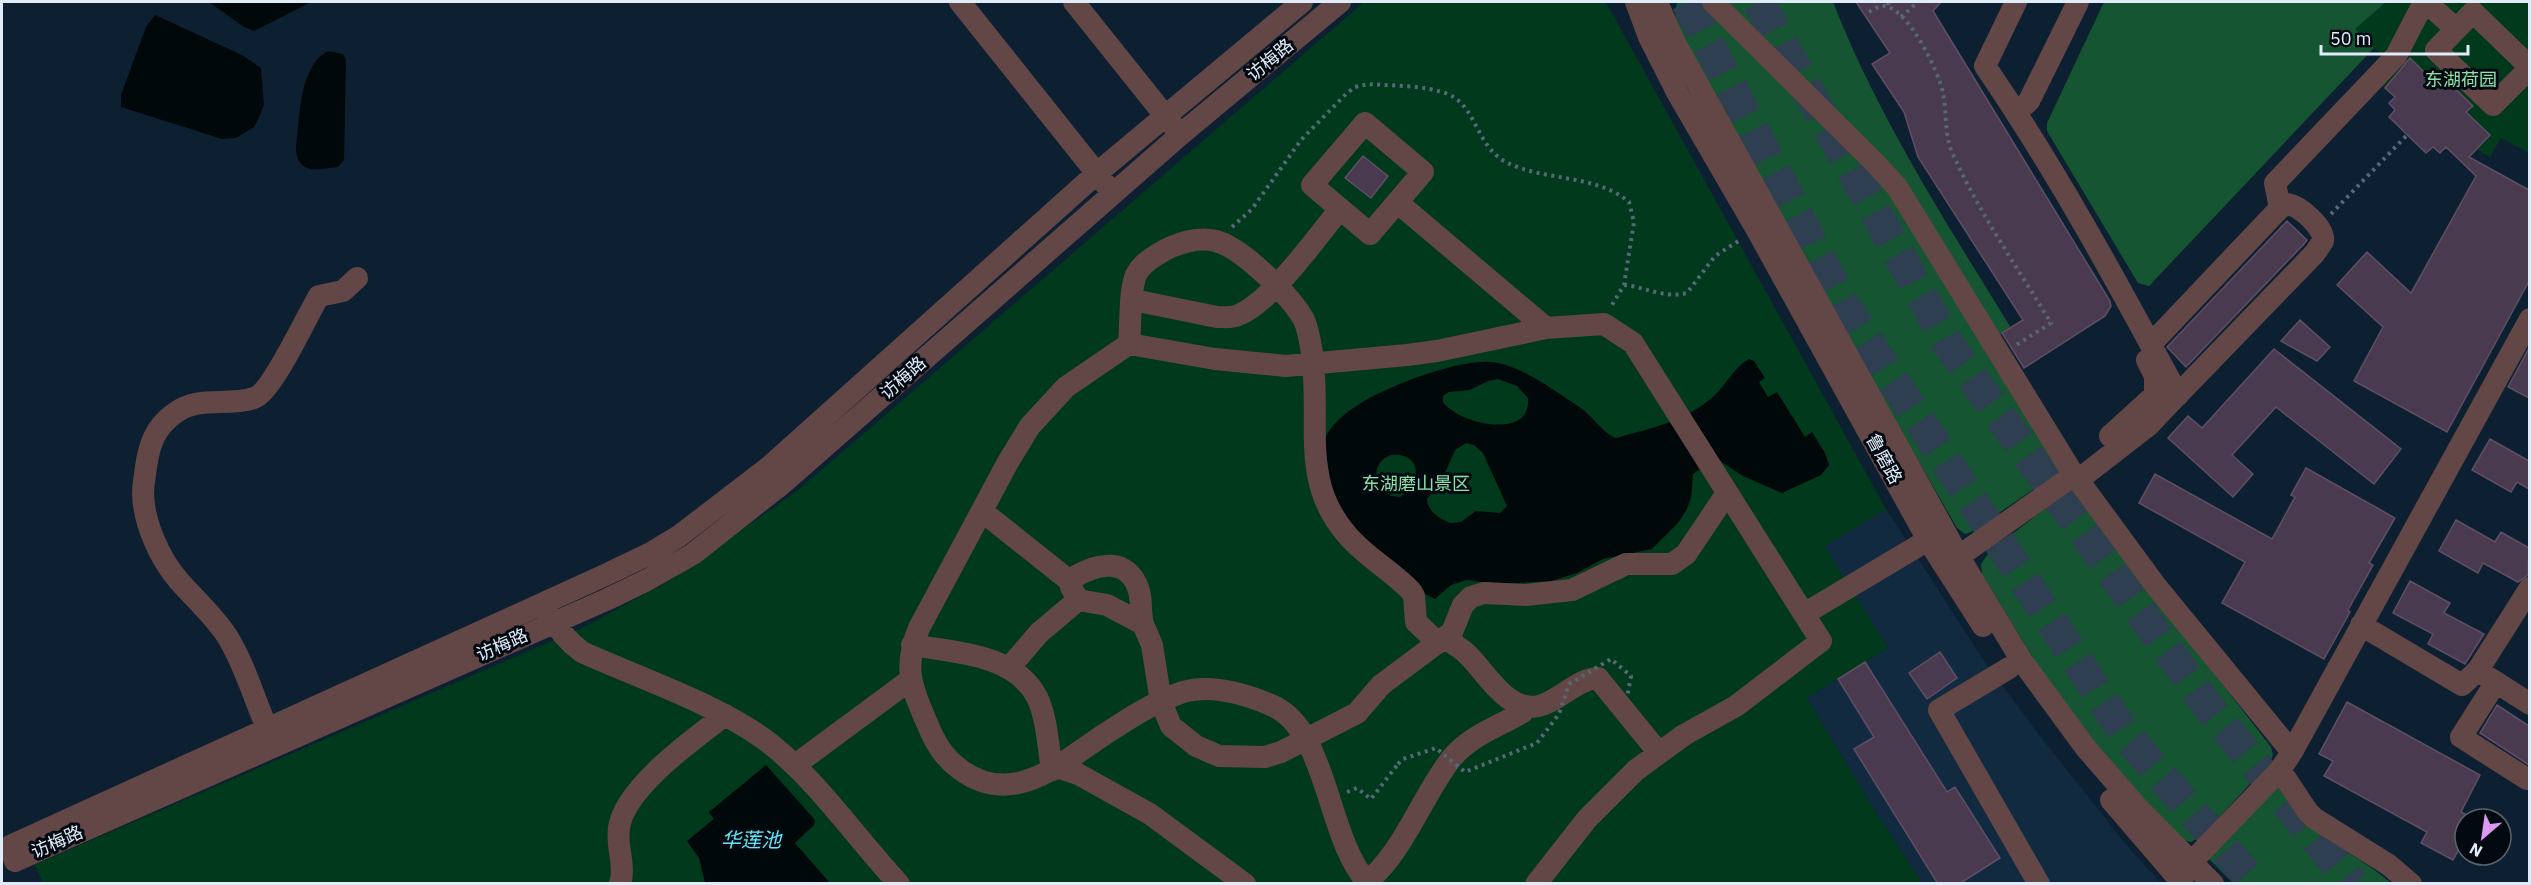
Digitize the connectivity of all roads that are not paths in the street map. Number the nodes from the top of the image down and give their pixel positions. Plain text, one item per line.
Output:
1 (960, 2) edge
2 (1074, 2) edge
3 (1302, 2) edge
4 (1340, 2) edge
5 (1635, 2) edge
6 (1657, 2) edge
7 (1713, 2) edge
8 (2016, 2) edge
9 (2078, 2) edge
10 (2425, 2) edge
11 (2456, 29) junction
12 (2526, 78) edge
13 (2017, 112) junction
14 (1165, 115) junction
15 (1180, 135) junction
16 (1096, 174) junction
17 (1113, 193) junction
18 (1397, 202) junction
19 (2280, 208) junction
20 (1340, 209) junction
21 (357, 278) dead end
22 (1275, 286) junction
23 (1133, 300) junction
24 (2528, 327) edge
25 (1546, 328) junction
26 (1130, 344) junction
27 (2149, 351) junction
28 (1314, 364) junction
29 (2178, 394) junction
30 (776, 475) junction
31 (2074, 475) junction
32 (1727, 493) junction
33 (983, 512) junction
34 (1928, 540) junction
35 (1952, 562) junction
36 (2529, 588) edge
37 (1075, 591) junction
38 (549, 612) junction
39 (1804, 614) junction
40 (1136, 615) junction
41 (2521, 622) edge
42 (2361, 625) junction
43 (1441, 641) junction
44 (912, 645) junction
45 (1008, 668) junction
46 (2009, 668) junction
47 (2487, 676) junction
48 (910, 680) junction
49 (1161, 702) junction
50 (2529, 704) edge
51 (1527, 706) junction
52 (724, 715) junction
53 (259, 738) junction
54 (1306, 739) junction
55 (1659, 753) junction
56 (2286, 761) junction
57 (795, 765) junction
58 (1055, 768) junction
59 (2528, 779) dead end
60 (7, 854) edge
61 (2184, 874) edge
62 (1367, 883) edge
63 (620, 884) edge
64 (899, 884) edge
65 (1245, 884) edge
66 (1536, 884) edge
67 (2040, 884) edge
68 (2213, 884) edge
69 (2411, 884) edge

1 - 16 street
2 - 14 street
3 - 14 street, 访梅路
4 - 15 street, 访梅路
5 - 34 street, 鲁磨路
6 - 35 street
7 - 31 street
8 - 13 street
9 - 13 street
10 - 11 street
10 - 19 street
11 - 12 street
11 - 12 street
13 - 27 street
14 - 15 street
14 - 16 street, 访梅路
15 - 17 street, 访梅路
16 - 17 street
16 - 30 street, 访梅路
17 - 30 street, 访梅路
18 - 20 street
18 - 20 street
18 - 25 street
19 - 27 street
19 - 29 street
20 - 22 street
21 - 53 street
22 - 23 street
22 - 23 street
22 - 28 street
23 - 26 street
24 - 42 street
25 - 28 street
25 - 32 street
26 - 28 street
26 - 33 street
27 - 29 street
27 - 31 street
28 - 43 street
29 - 31 street
30 - 38 street, 访梅路
31 - 35 street
31 - 56 street
32 - 39 street
32 - 43 street
33 - 37 street
33 - 44 street
34 - 35 street, 鲁磨路
34 - 39 street
35 - 46 street, 鲁磨路
35 - 61 street
36 - 41 street
37 - 40 street
37 - 40 street
37 - 45 street
38 - 52 street
38 - 53 street, 访梅路
39 - 55 street
40 - 49 street
41 - 47 street
42 - 47 street
42 - 56 street
43 - 51 street
43 - 54 street
44 - 45 street
44 - 48 street
45 - 58 street
46 - 61 street, 鲁磨路
46 - 67 street
47 - 50 street
47 - 59 street
48 - 57 street
48 - 58 street
49 - 54 street
49 - 54 street
49 - 58 street
51 - 55 street
51 - 62 street
52 - 57 street
52 - 63 street
53 - 60 street, 访梅路
54 - 62 street
55 - 66 street
56 - 61 street
56 - 69 street
57 - 64 street
58 - 65 street
61 - 68 street

